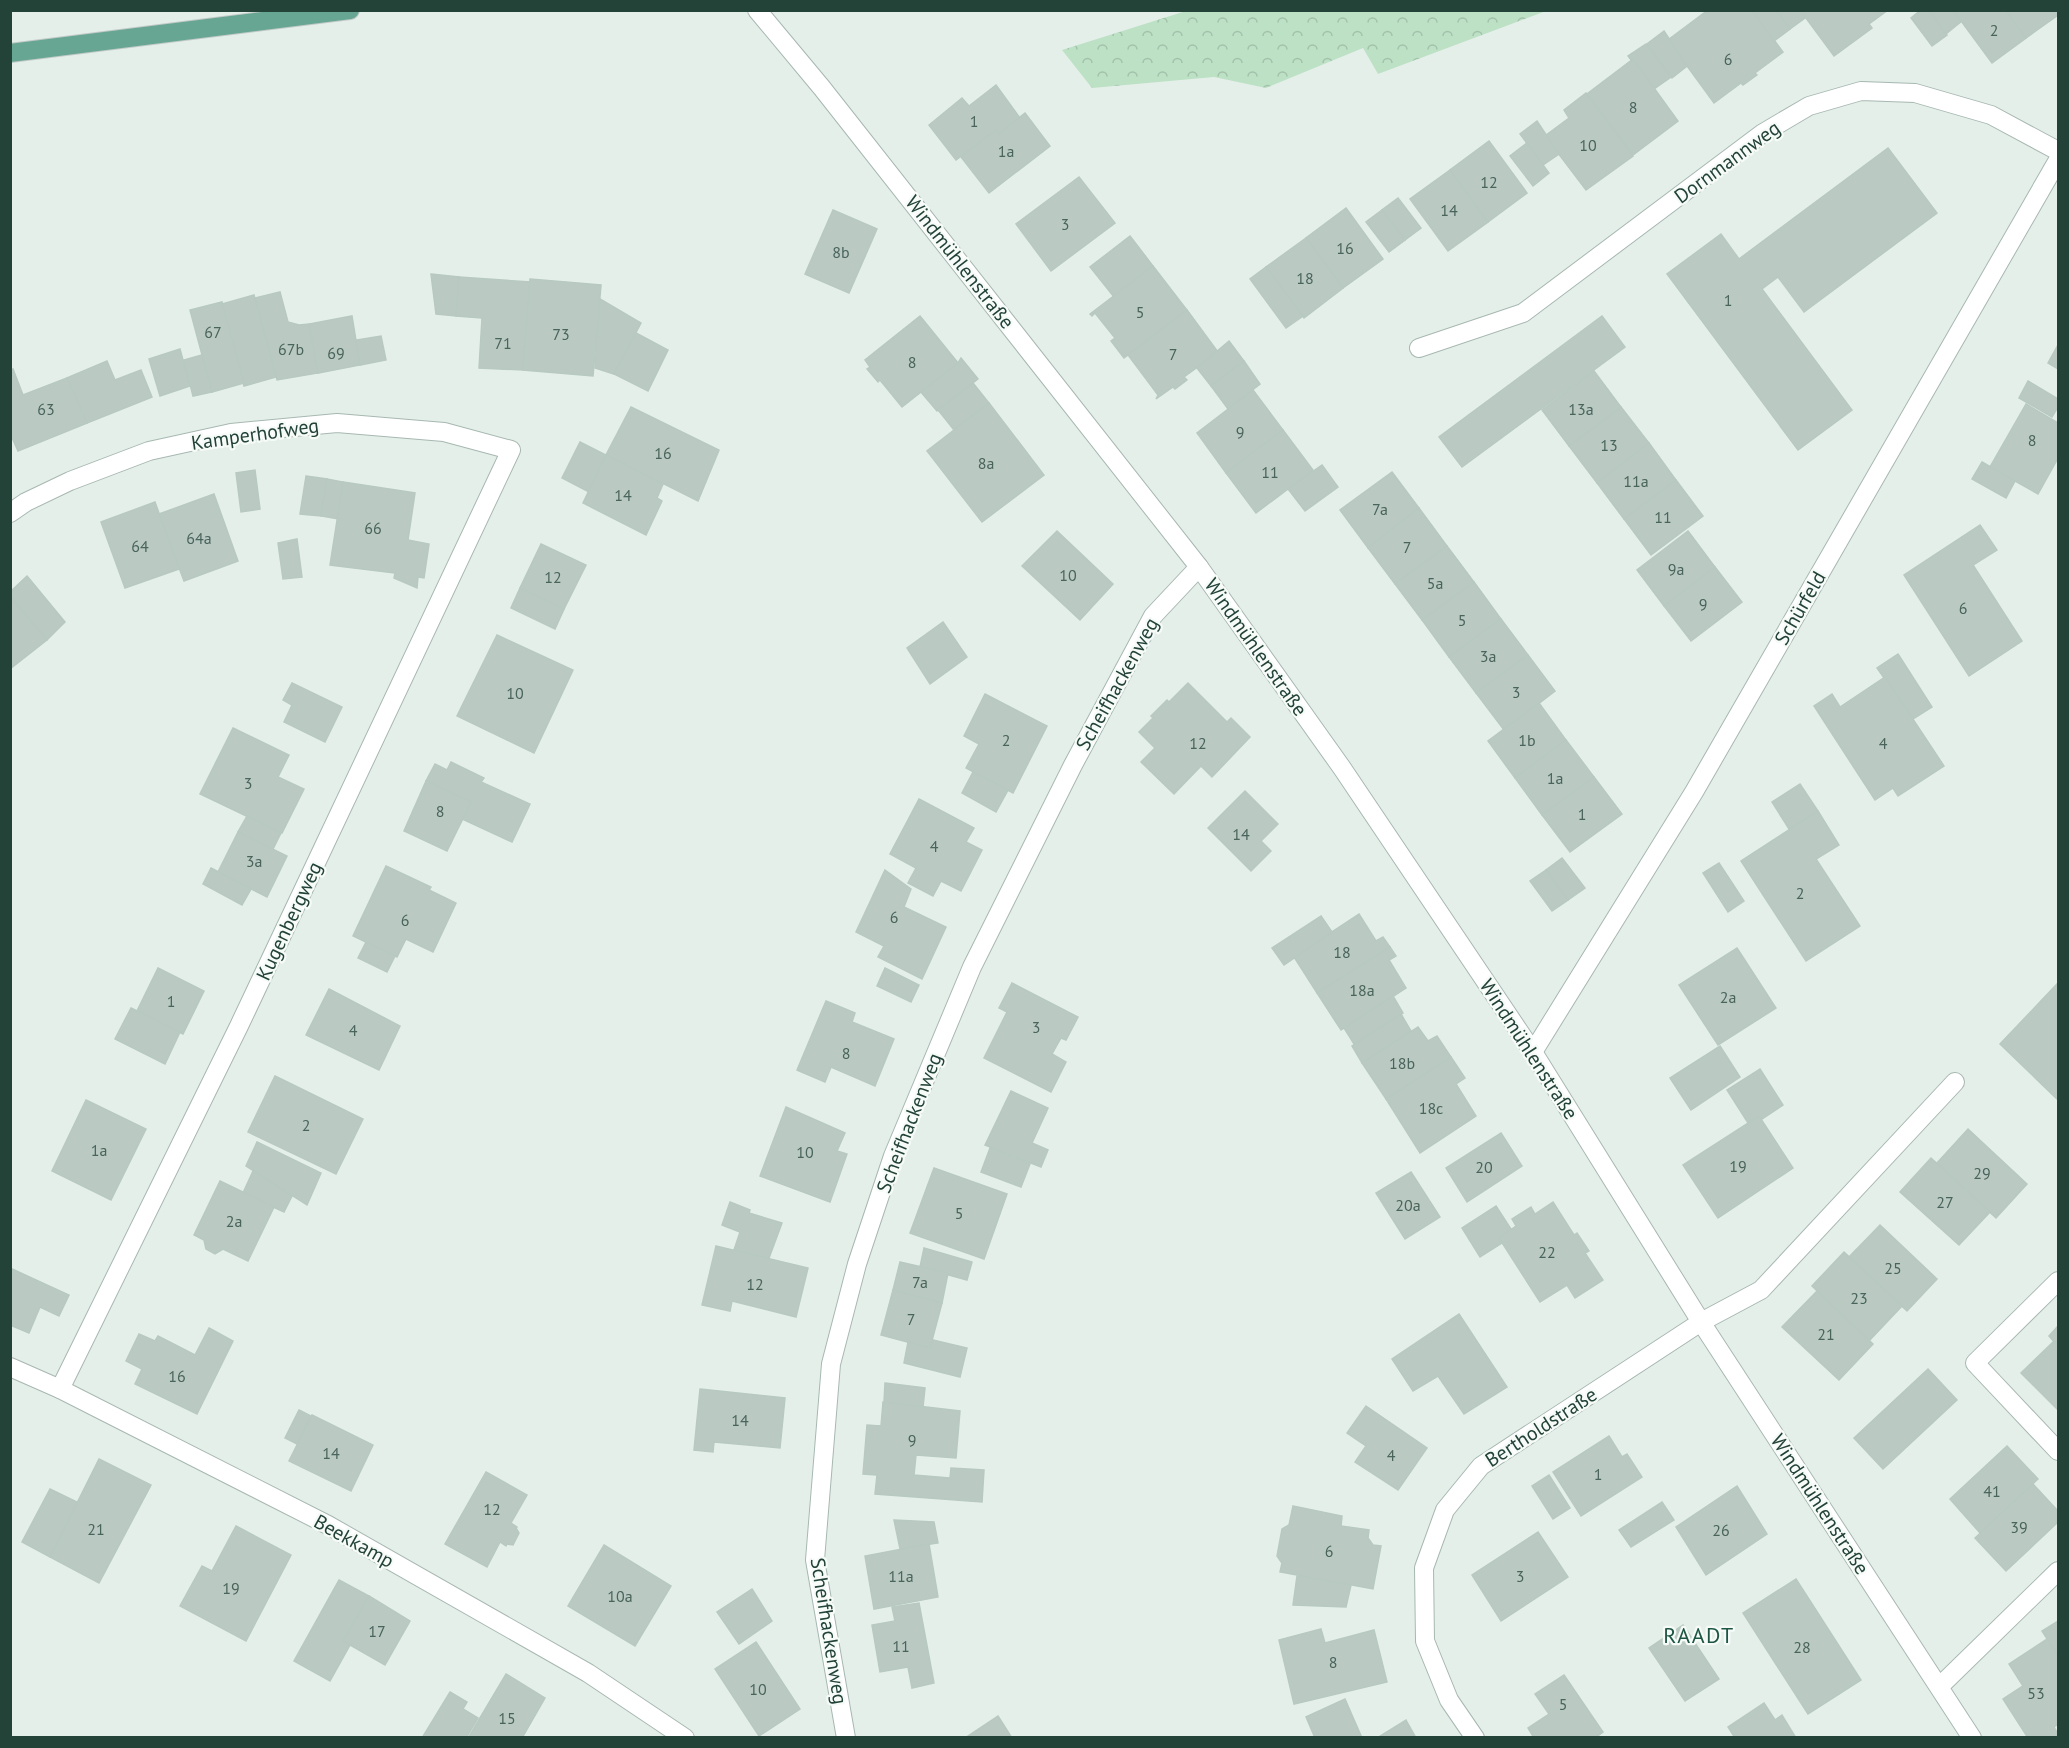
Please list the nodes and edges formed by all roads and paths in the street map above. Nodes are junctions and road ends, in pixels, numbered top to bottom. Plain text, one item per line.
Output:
1 (350, 10) edge
2 (758, 10) edge
3 (10, 54) edge
4 (2058, 151) edge
5 (2058, 160) edge
6 (1419, 348) dead end
7 (511, 450) joint
8 (10, 513) edge
9 (1198, 567) junction
10 (1533, 1052) junction
11 (1955, 1082) dead end
12 (2058, 1281) edge
13 (1701, 1322) junction
14 (10, 1367) edge
15 (60, 1389) junction
16 (2058, 1451) edge
17 (2058, 1571) edge
18 (1940, 1686) junction
19 (686, 1737) edge
20 (846, 1737) edge
21 (1475, 1737) edge
22 (1972, 1737) edge

1 - 3 main road
2 - 9 street, Windmühlenstraße
4 - 6 street, Dornmannweg
5 - 10 street, Schürfeld
7 - 8 street, Kamperhofweg
7 - 15 street, Kugenbergweg
9 - 10 street, Windmühlenstraße
9 - 20 street, Scheifhackenweg
10 - 13 street, Windmühlenstraße
11 - 13 street
12 - 16 street
13 - 18 street, Windmühlenstraße
13 - 21 street, Bertholdstraße
14 - 15 street, Beekkamp
15 - 19 street, Beekkamp
17 - 18 street
18 - 22 street, Windmühlenstraße

